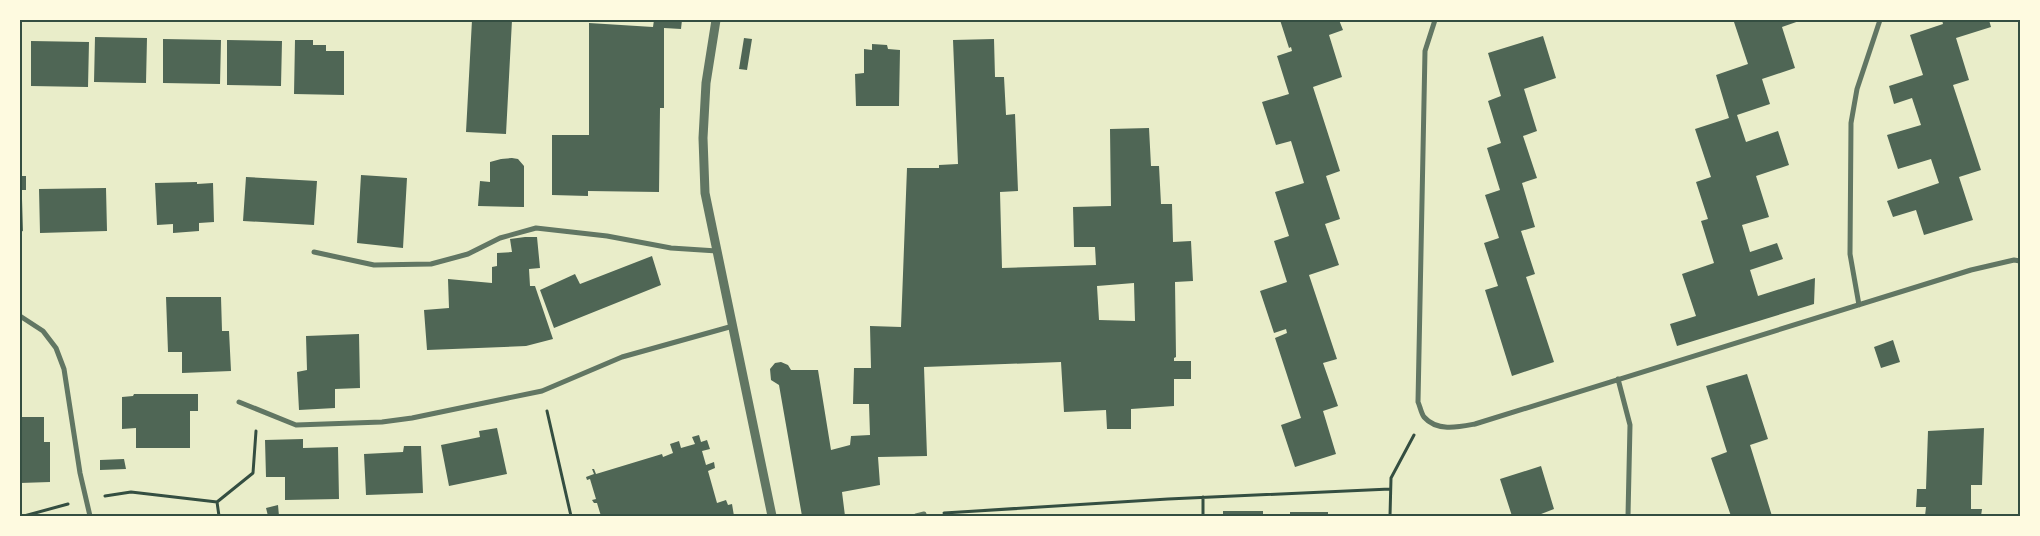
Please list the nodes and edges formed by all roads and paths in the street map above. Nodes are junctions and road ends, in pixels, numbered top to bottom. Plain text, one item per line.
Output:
1 (716, 20) edge
2 (1435, 20) edge
3 (1880, 20) edge
4 (716, 251) junction
5 (314, 252) dead end
6 (2020, 261) edge
7 (1858, 304) junction
8 (20, 316) edge
9 (733, 326) junction
10 (1618, 379) junction
11 (542, 391) junction
12 (239, 402) dead end
13 (258, 410) junction
14 (1424, 417) junction
15 (1390, 489) junction
16 (1203, 497) junction
17 (86, 499) junction
18 (217, 502) junction
19 (924, 514) joint
20 (24, 516) edge
21 (90, 516) edge
22 (219, 516) edge
23 (571, 516) edge
24 (772, 516) edge
25 (916, 516) edge
26 (1202, 516) edge
27 (1390, 516) edge
28 (1628, 516) edge

1 - 4 street
2 - 14 street
3 - 7 street
4 - 5 street
4 - 9 street
6 - 7 street
7 - 10 street
8 - 17 street
9 - 11 street
9 - 24 street
10 - 14 street
10 - 28 street
11 - 13 street
11 - 23 path
12 - 13 street
13 - 18 path
14 - 15 path
15 - 16 path
15 - 27 path
16 - 19 path
16 - 26 path
17 - 18 path
17 - 20 path
17 - 21 street
18 - 22 path
19 - 25 street

